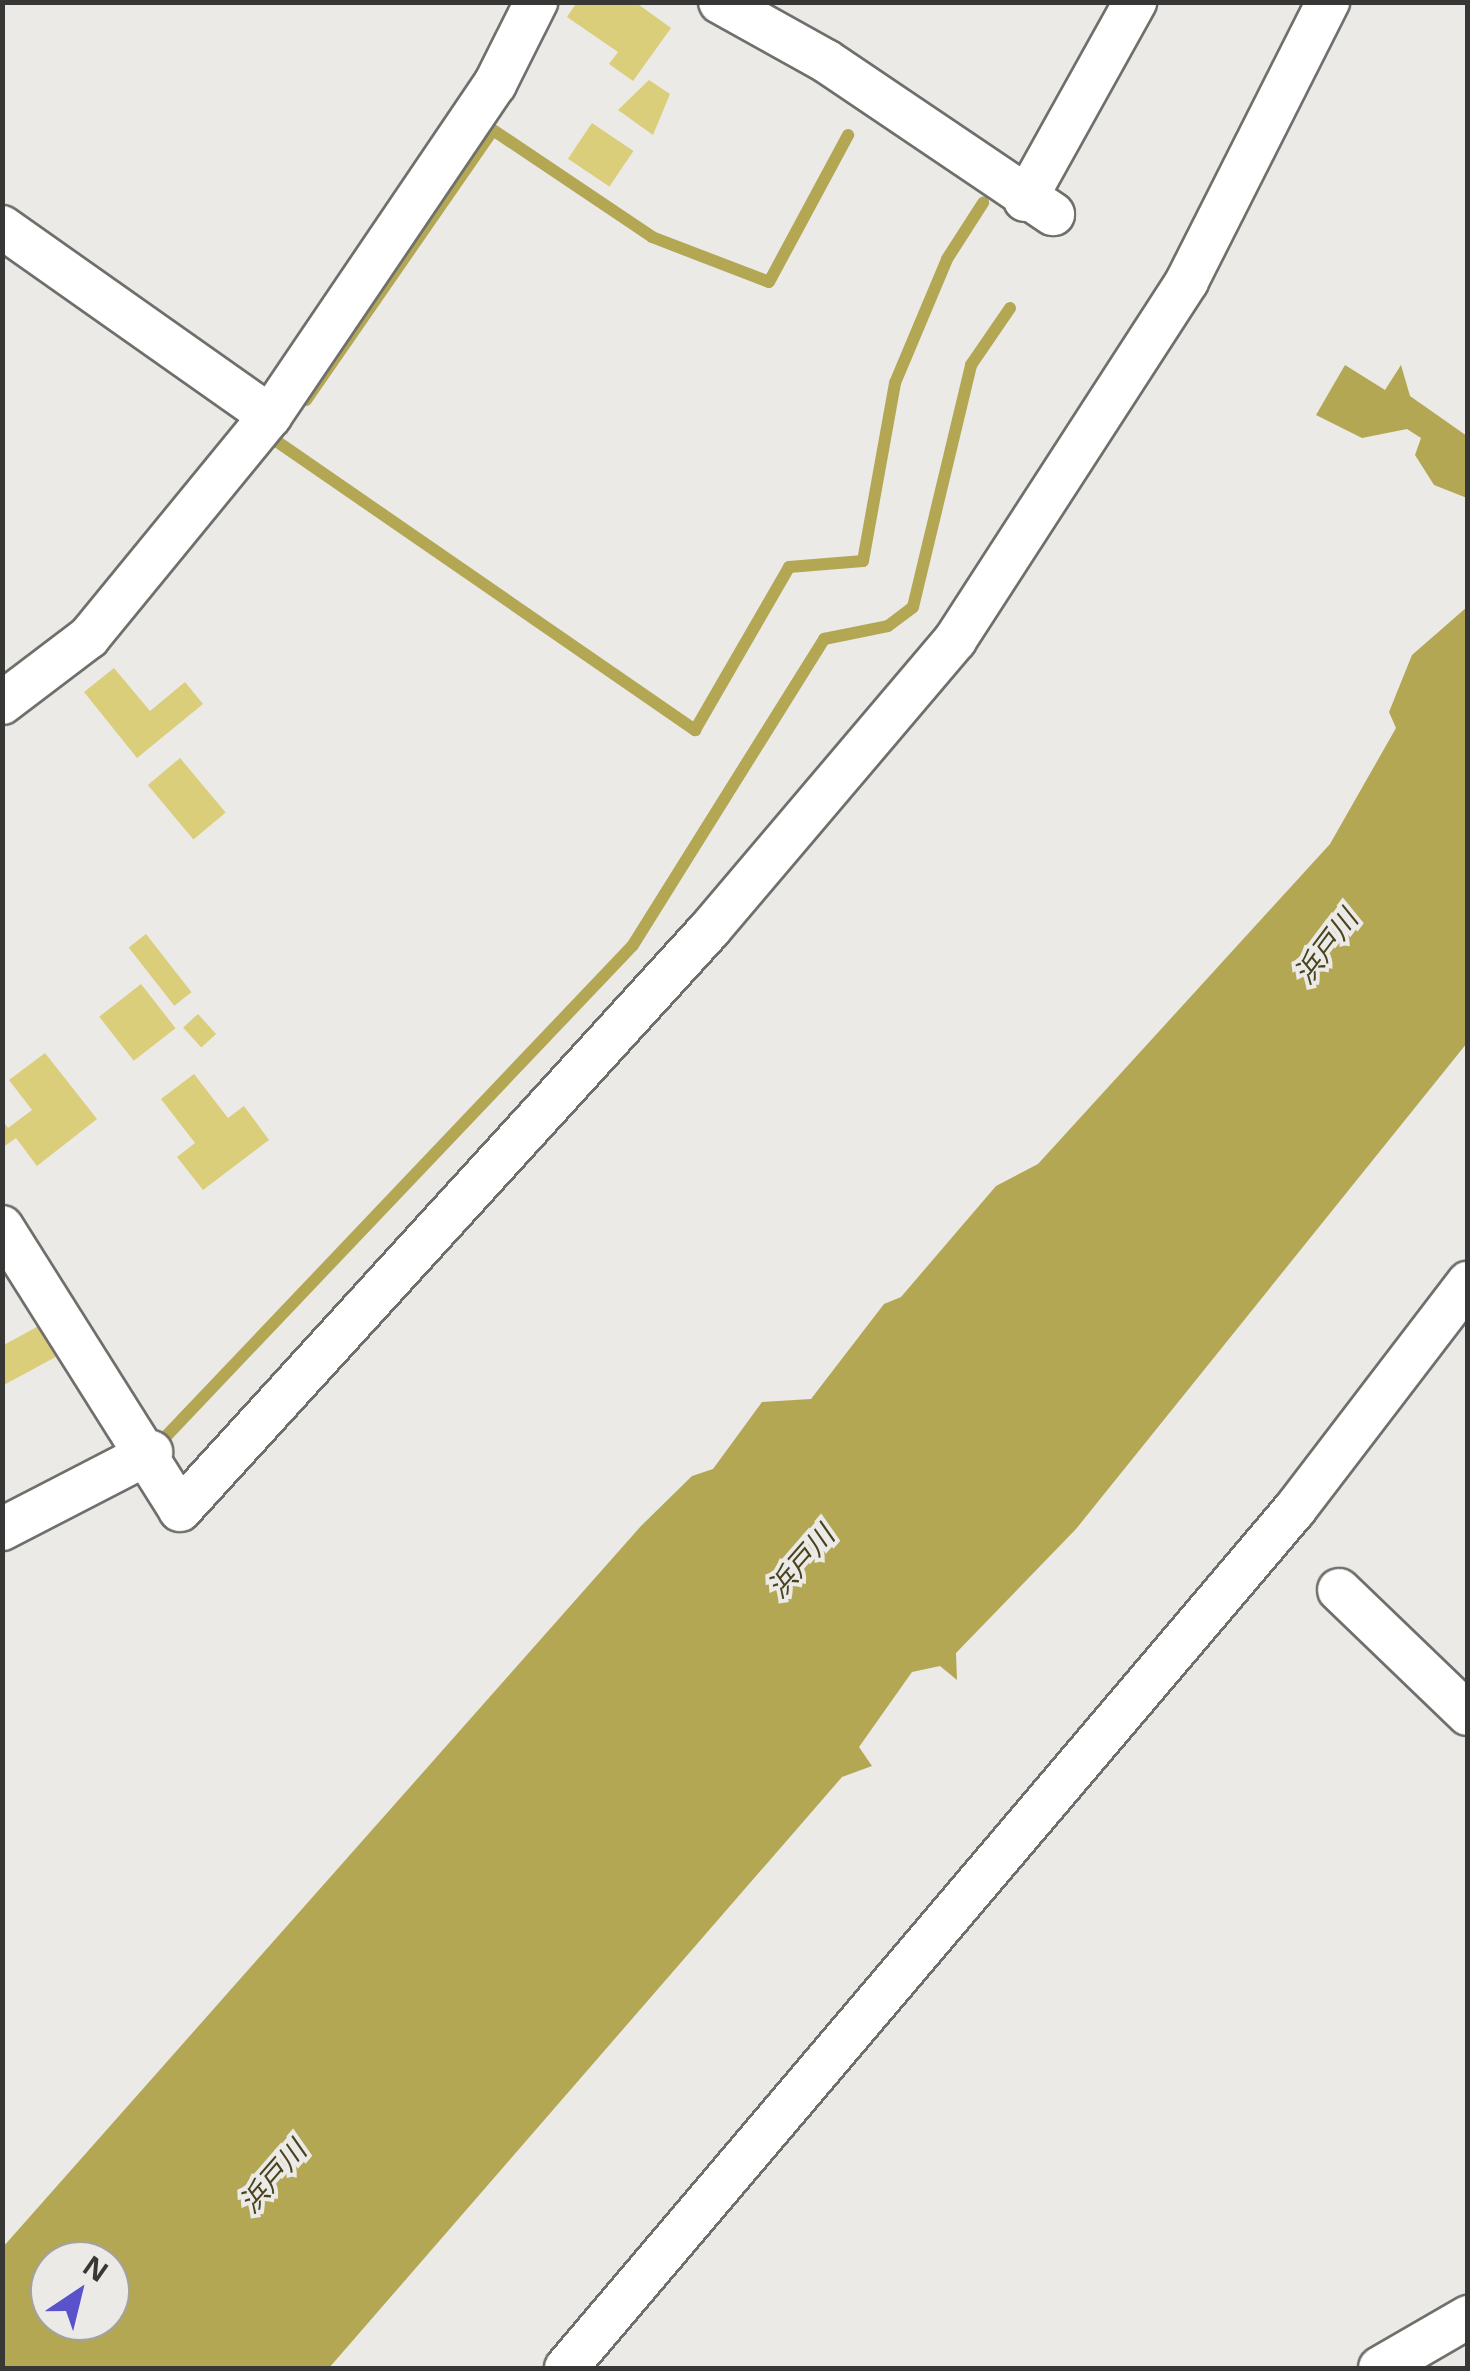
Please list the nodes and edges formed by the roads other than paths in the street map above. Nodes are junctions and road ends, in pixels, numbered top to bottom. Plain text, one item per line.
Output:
1 (536, 2) edge
2 (720, 2) edge
3 (1136, 2) edge
4 (1328, 2) edge
5 (2, 228) edge
6 (270, 416) junction
7 (2, 702) edge
8 (2, 1228) edge
9 (1468, 1283) edge
10 (157, 1463) junction
11 (2, 1529) edge
12 (1339, 1590) dead end
13 (1468, 1714) edge
14 (1468, 2316) edge
15 (566, 2368) edge
16 (1380, 2368) edge

1 - 6 street
2 - 3 street
4 - 10 street
5 - 6 street
6 - 7 street
8 - 10 street
9 - 15 street
10 - 11 street
12 - 13 street
14 - 16 street

